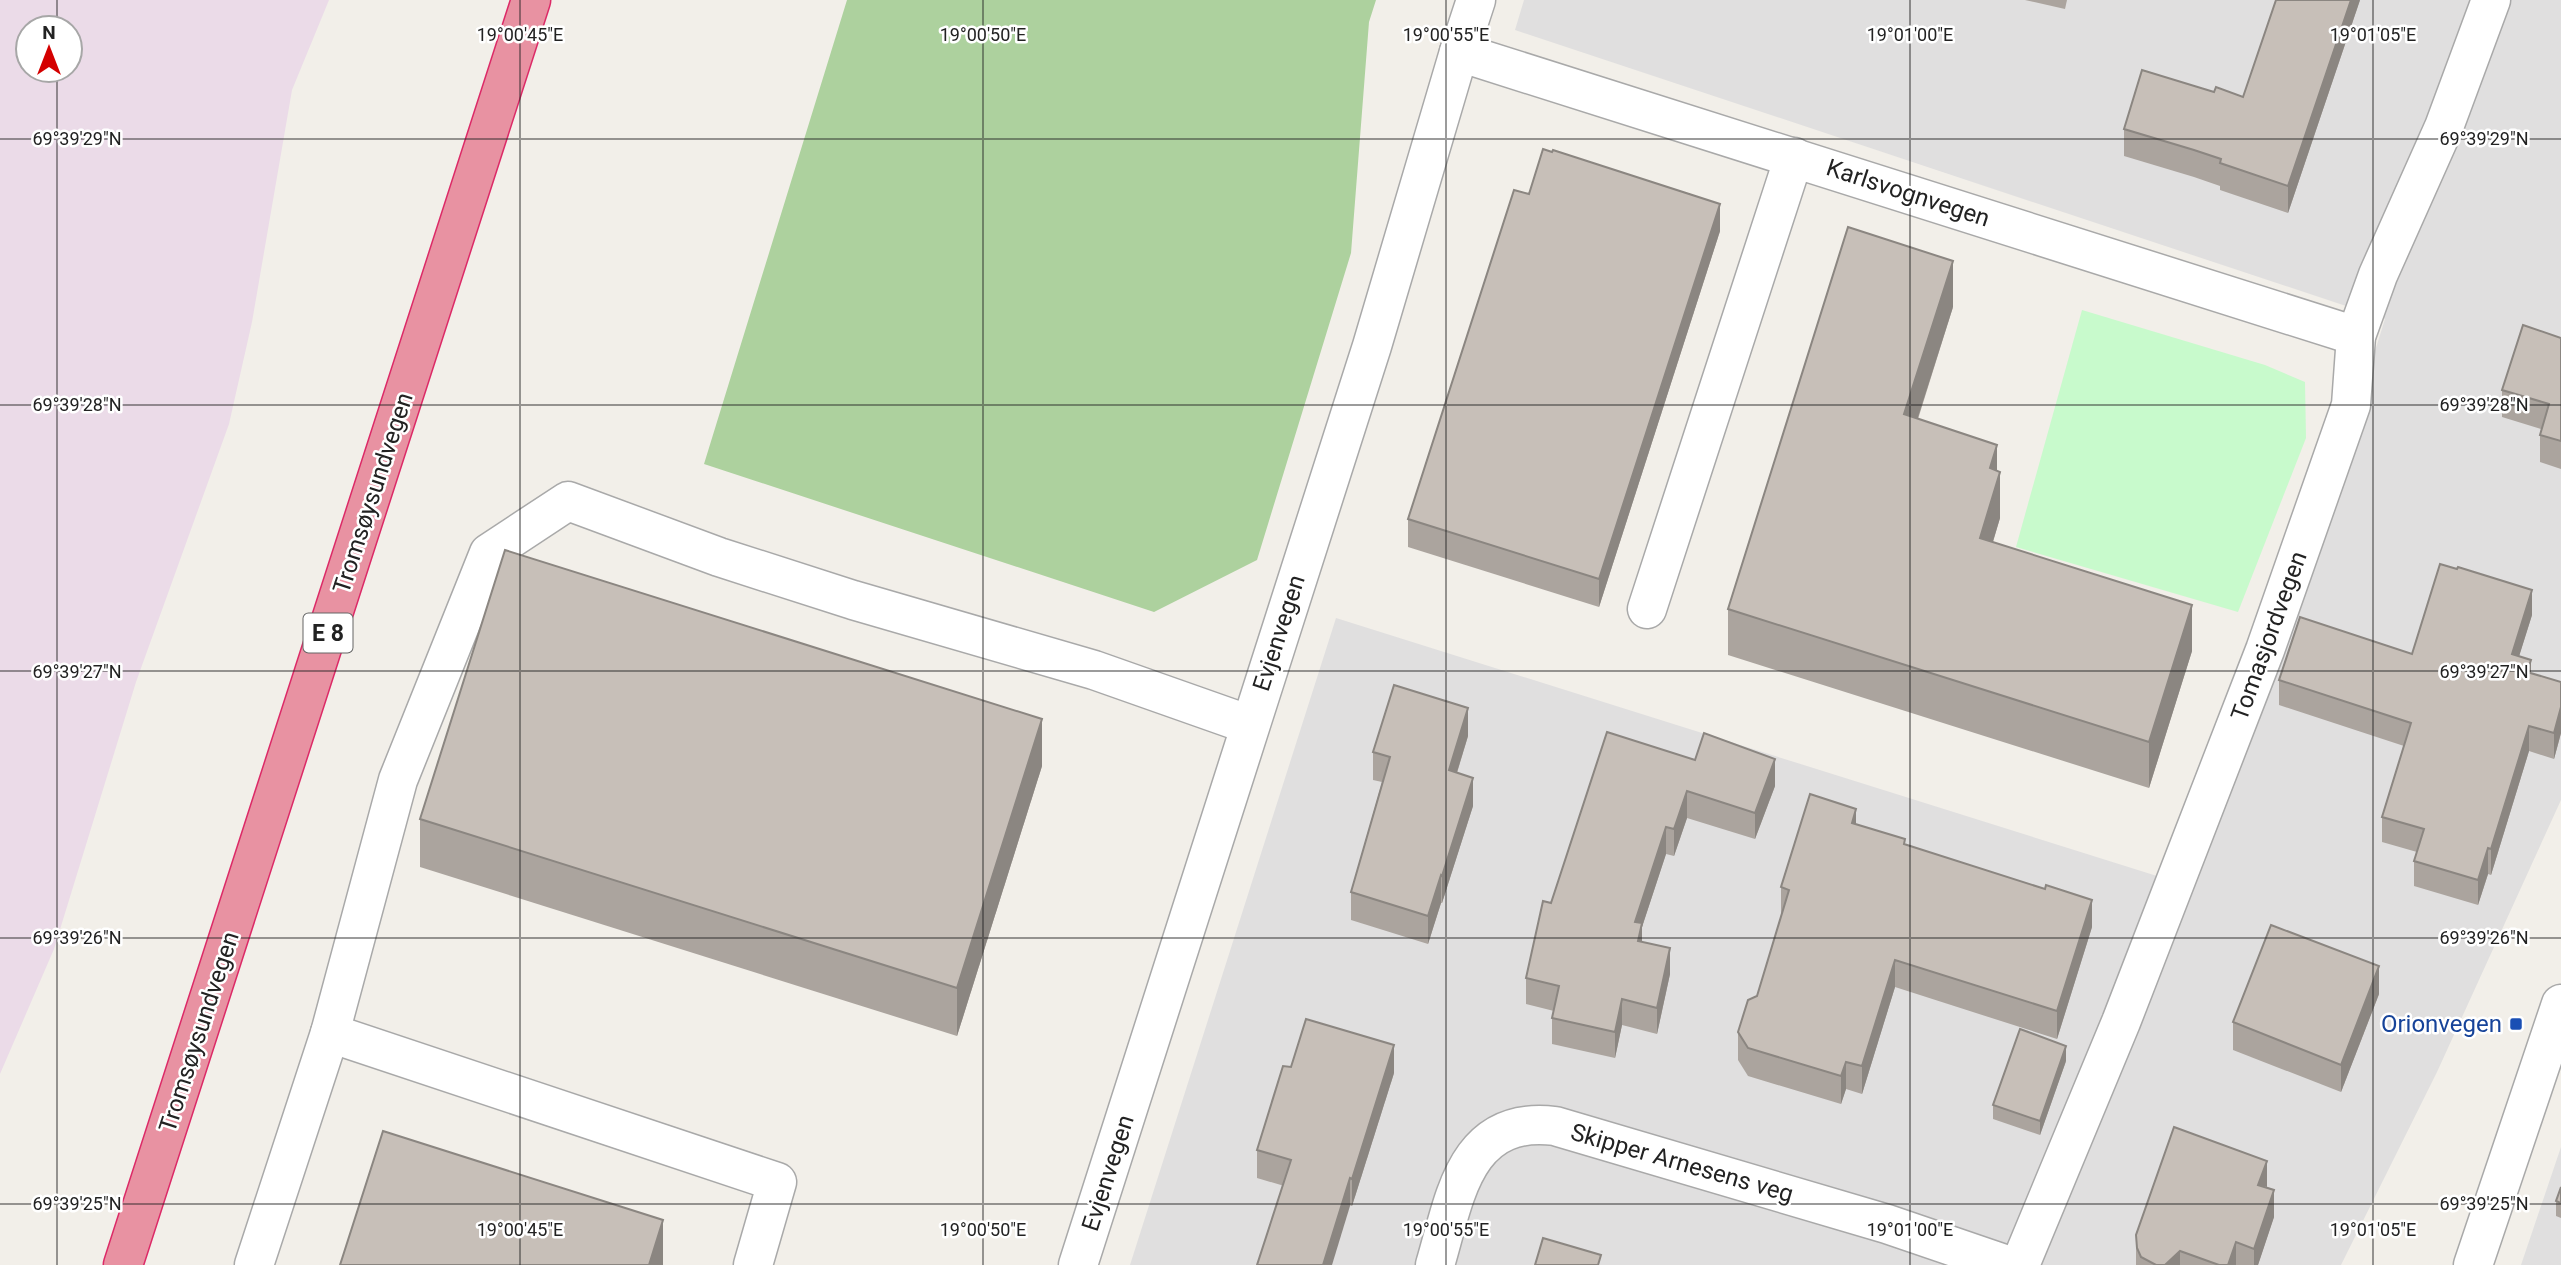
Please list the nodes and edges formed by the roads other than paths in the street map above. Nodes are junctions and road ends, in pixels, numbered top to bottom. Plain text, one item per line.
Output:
1 (531, 0) edge
2 (1476, 0) edge
3 (2491, 0) edge
4 (1459, 52) junction
5 (1794, 157) junction
6 (2356, 336) junction
7 (1647, 609) dead end
8 (1250, 725) junction
9 (2561, 1004) edge
10 (330, 1033) junction
11 (123, 1265) edge
12 (254, 1265) edge
13 (753, 1265) edge
14 (1078, 1265) edge
15 (1435, 1265) edge
16 (2007, 1265) edge
17 (2020, 1265) edge
18 (2473, 1265) edge

1 - 11 highway, Tromsøysundvegen / E 8
2 - 4 street, Evjenvegen
3 - 6 street, Tomasjordvegen
4 - 5 street, Karlsvognvegen
4 - 8 street, Evjenvegen
5 - 6 street, Karlsvognvegen
5 - 7 street
6 - 17 street, Tomasjordvegen
8 - 10 street
8 - 14 street, Evjenvegen
9 - 18 street
10 - 12 street
10 - 13 street
15 - 16 street, Skipper Arnesens veg

